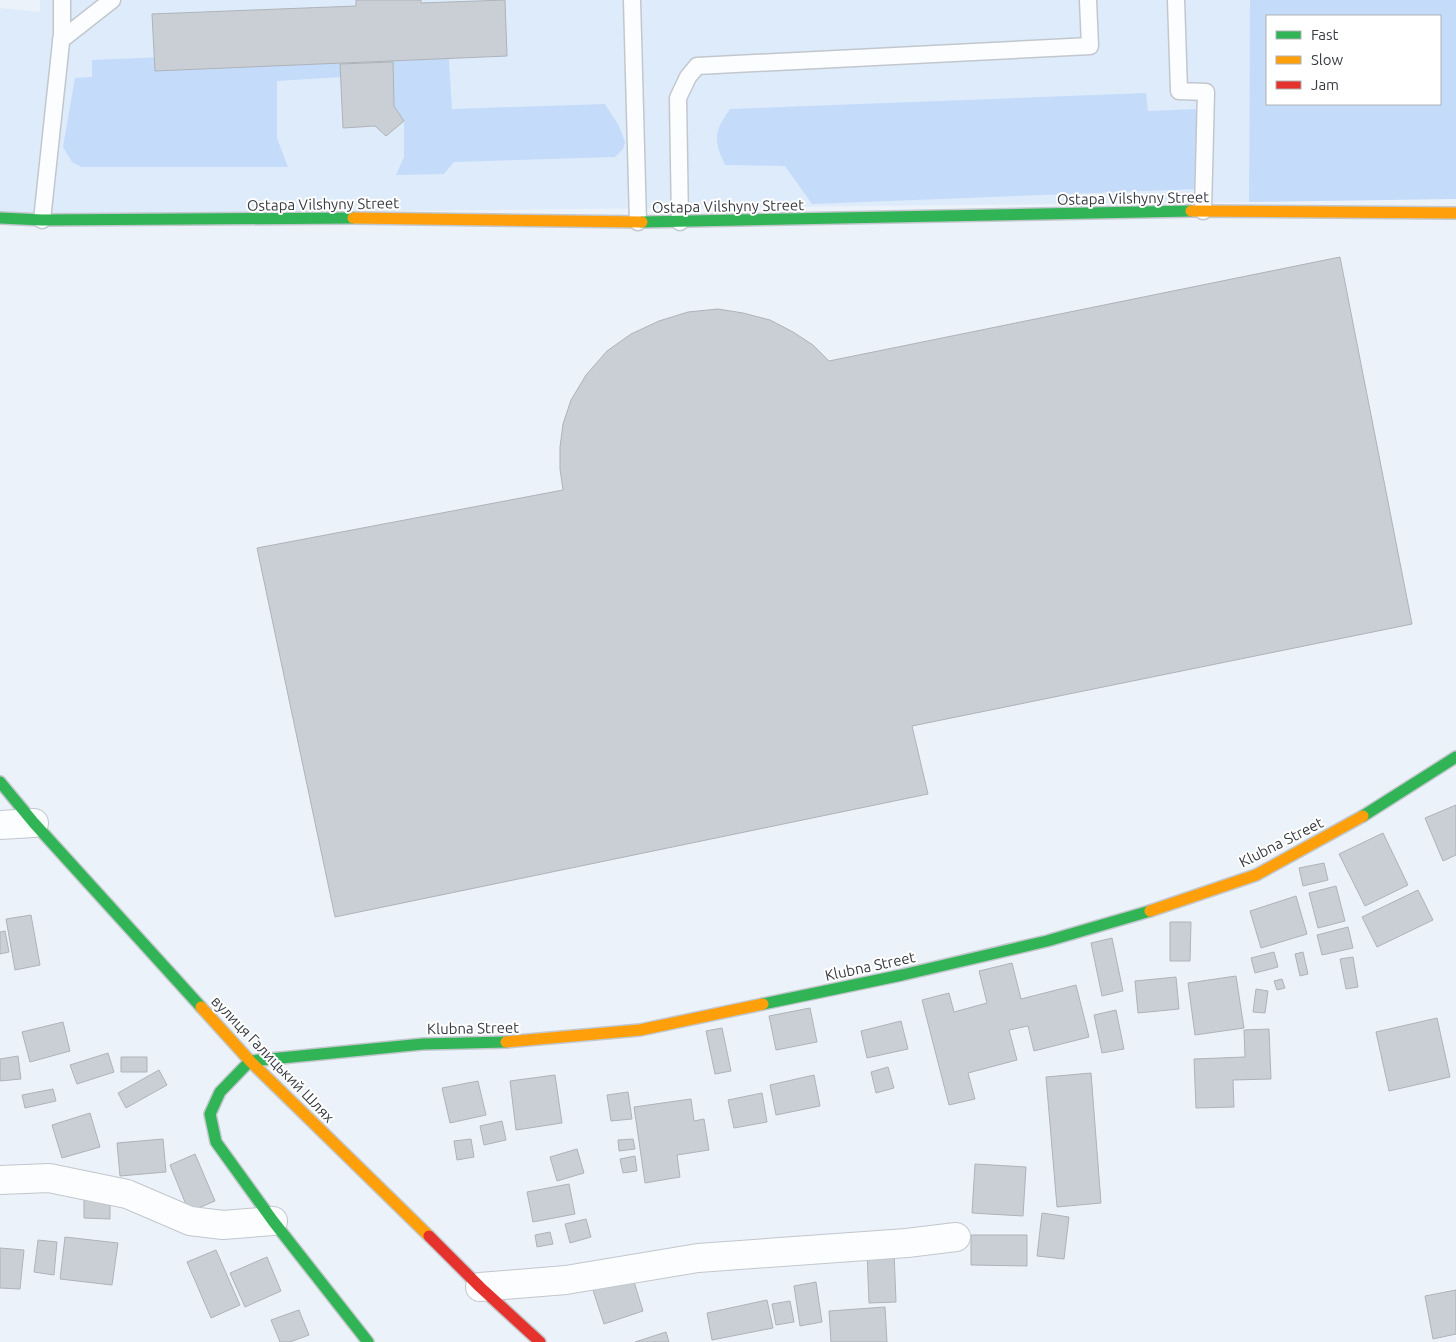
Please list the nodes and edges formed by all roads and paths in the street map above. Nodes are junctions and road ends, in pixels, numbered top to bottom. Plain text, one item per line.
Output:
1 (62, 0) edge
2 (112, 0) edge
3 (632, 0) edge
4 (1088, 0) edge
5 (1176, 0) edge
6 (61, 40) junction
7 (1203, 211) junction
8 (1456, 213) edge
9 (0, 218) edge
10 (42, 220) junction
11 (638, 222) junction
12 (680, 222) junction
13 (1456, 757) edge
14 (0, 782) edge
15 (34, 823) junction
16 (0, 825) edge
17 (250, 1061) junction
18 (0, 1180) edge
19 (274, 1221) junction
20 (956, 1237) dead end
21 (480, 1287) junction
22 (368, 1342) edge
23 (540, 1342) edge

1 - 6 lane
2 - 6 lane
3 - 11 lane
4 - 12 lane
5 - 7 lane
6 - 10 lane
7 - 8 main road, Ostapa Vilshyny Street
7 - 12 main road, Ostapa Vilshyny Street
9 - 10 main road, Ostapa Vilshyny Street
10 - 11 main road, Ostapa Vilshyny Street
11 - 12 main road, Ostapa Vilshyny Street
13 - 17 main road, Klubna Street
14 - 15 main road, вулиця Галицький Шлях
15 - 16 street
15 - 17 main road, вулиця Галицький Шлях
17 - 19 main road
17 - 21 main road, вулиця Галицький Шлях
18 - 19 street
19 - 22 main road
20 - 21 street
21 - 23 main road, вулиця Галицький Шлях

